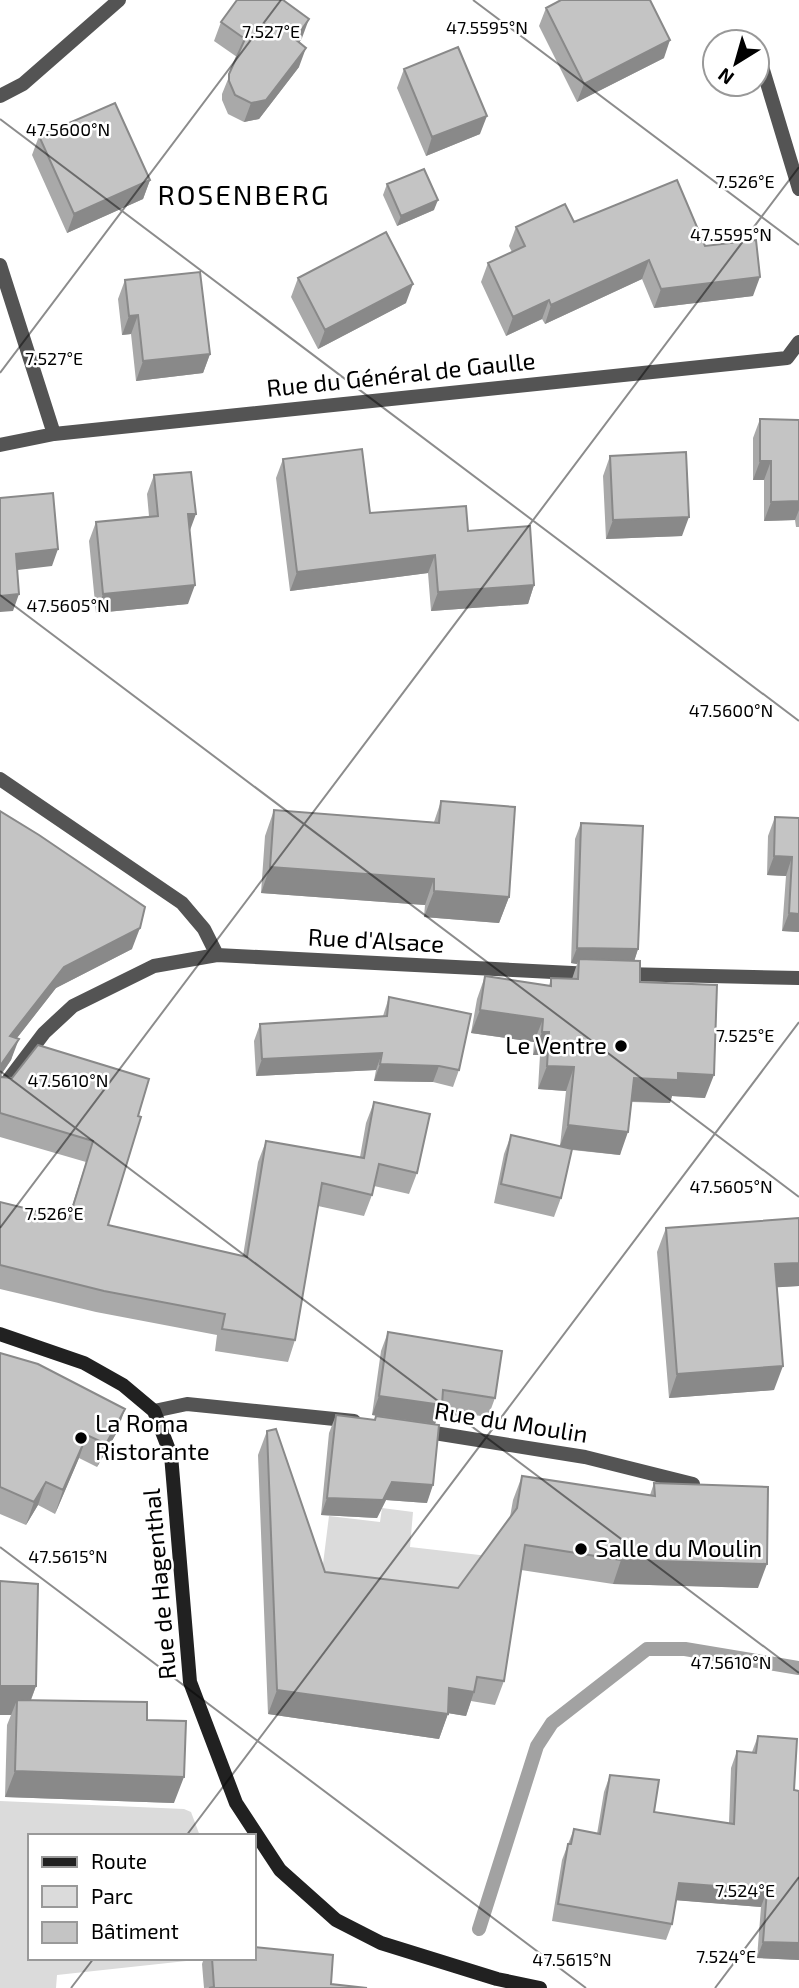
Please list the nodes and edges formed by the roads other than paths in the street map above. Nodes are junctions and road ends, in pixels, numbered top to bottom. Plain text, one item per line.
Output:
1 (119, 0) edge
2 (0, 96) edge
3 (771, 96) edge
4 (799, 189) edge
5 (0, 265) edge
6 (799, 342) edge
7 (54, 434) junction
8 (0, 445) edge
9 (0, 779) edge
10 (217, 956) junction
11 (799, 978) edge
12 (0, 1091) edge
13 (0, 1335) edge
14 (154, 1411) junction
15 (374, 1424) edge
16 (400, 1428) edge
17 (693, 1485) edge
18 (496, 1984) edge
19 (540, 1988) edge

1 - 2 street
3 - 4 street
5 - 7 street
6 - 7 street, Rue du Général de Gaulle
7 - 8 street, Rue du Général de Gaulle
9 - 10 street
10 - 11 street, Rue d'Alsace
10 - 12 street, Rue d'Alsace
13 - 14 main road, Rue de Hagenthal
14 - 15 street
14 - 18 main road, Rue de Hagenthal
16 - 17 street, Rue du Moulin
18 - 19 main road, Rue de Hagenthal

